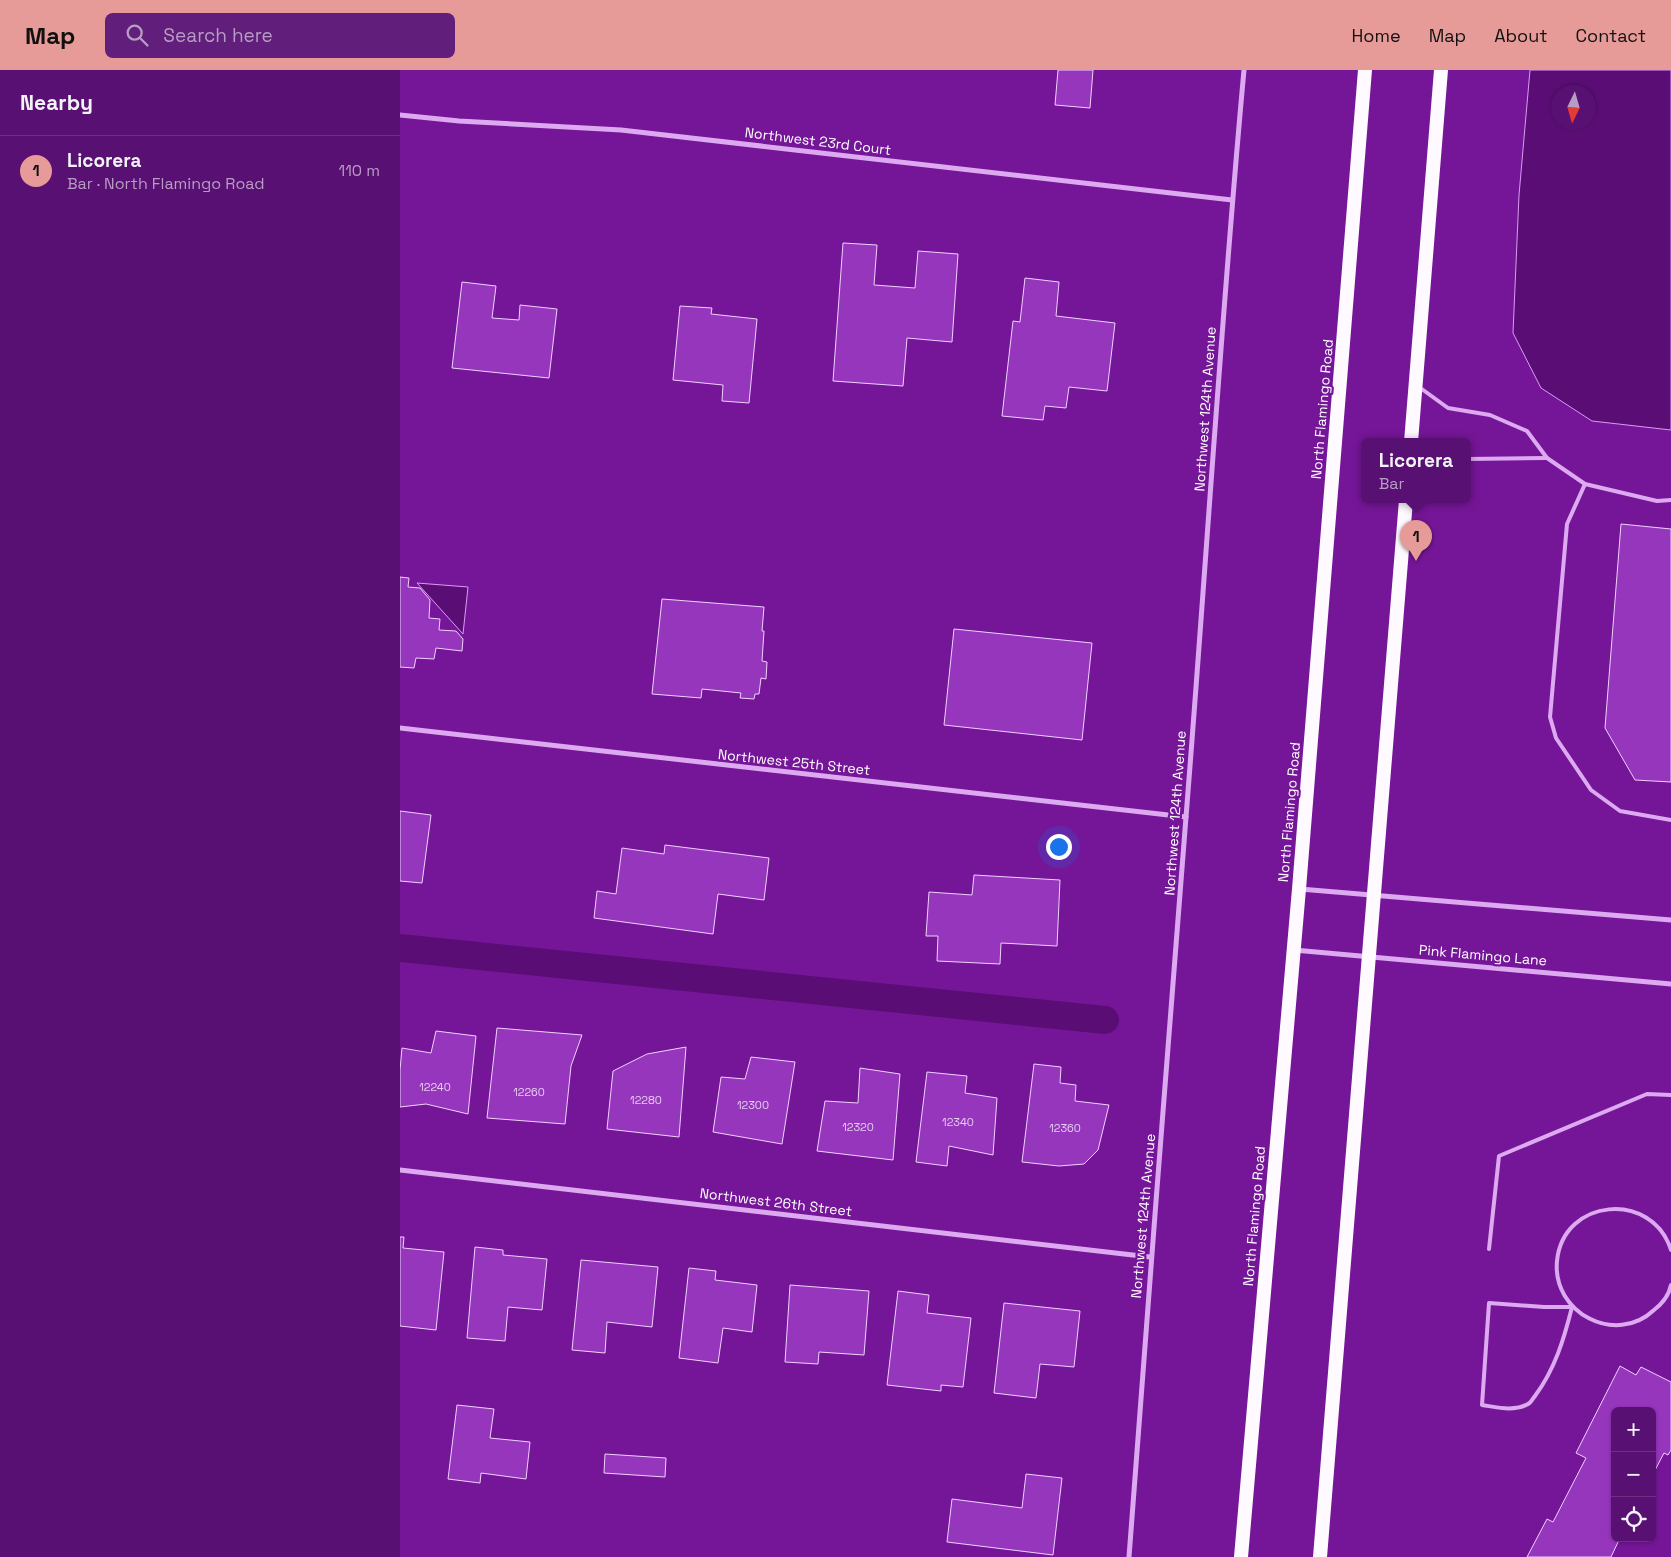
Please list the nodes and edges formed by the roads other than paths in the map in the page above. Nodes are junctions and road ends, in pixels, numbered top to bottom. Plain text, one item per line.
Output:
1 (1244, 70) edge
2 (1365, 70) edge
3 (1441, 70) edge
4 (400, 115) edge
5 (1232, 200) junction
6 (1415, 384) junction
7 (1411, 438) edge
8 (1547, 458) junction
9 (1471, 459) edge
10 (1585, 484) junction
11 (1671, 500) edge
12 (1407, 507) edge
13 (400, 728) edge
14 (1186, 817) junction
15 (1671, 820) edge
16 (1299, 889) junction
17 (1374, 896) junction
18 (1671, 920) edge
19 (1294, 950) junction
20 (1369, 956) junction
21 (1671, 984) edge
22 (1671, 1095) edge
23 (400, 1170) edge
24 (1670, 1241) edge
25 (1489, 1249) dead end
26 (1671, 1250) edge
27 (1150, 1257) junction
28 (1671, 1285) edge
29 (1572, 1307) junction
30 (1129, 1557) edge
31 (1241, 1557) edge
32 (1320, 1557) edge

1 - 5 street, Northwest 124th Avenue
2 - 16 highway, North Flamingo Road
3 - 6 highway
4 - 5 street, Northwest 23rd Court
5 - 14 street, Northwest 124th Avenue
6 - 7 highway
6 - 8 lane
8 - 9 lane
8 - 10 lane
10 - 11 lane
10 - 15 lane
12 - 17 highway
13 - 14 street, Northwest 25th Street
14 - 27 street, Northwest 124th Avenue
16 - 17 street
16 - 19 highway, North Flamingo Road
17 - 18 street
17 - 20 highway
19 - 20 street, Pink Flamingo Lane
19 - 31 highway, North Flamingo Road
20 - 21 street, Pink Flamingo Lane
20 - 32 highway
22 - 25 lane
23 - 27 street, Northwest 26th Street
24 - 26 lane
24 - 29 lane
27 - 30 street, Northwest 124th Avenue
28 - 29 lane
29 - 29 lane

